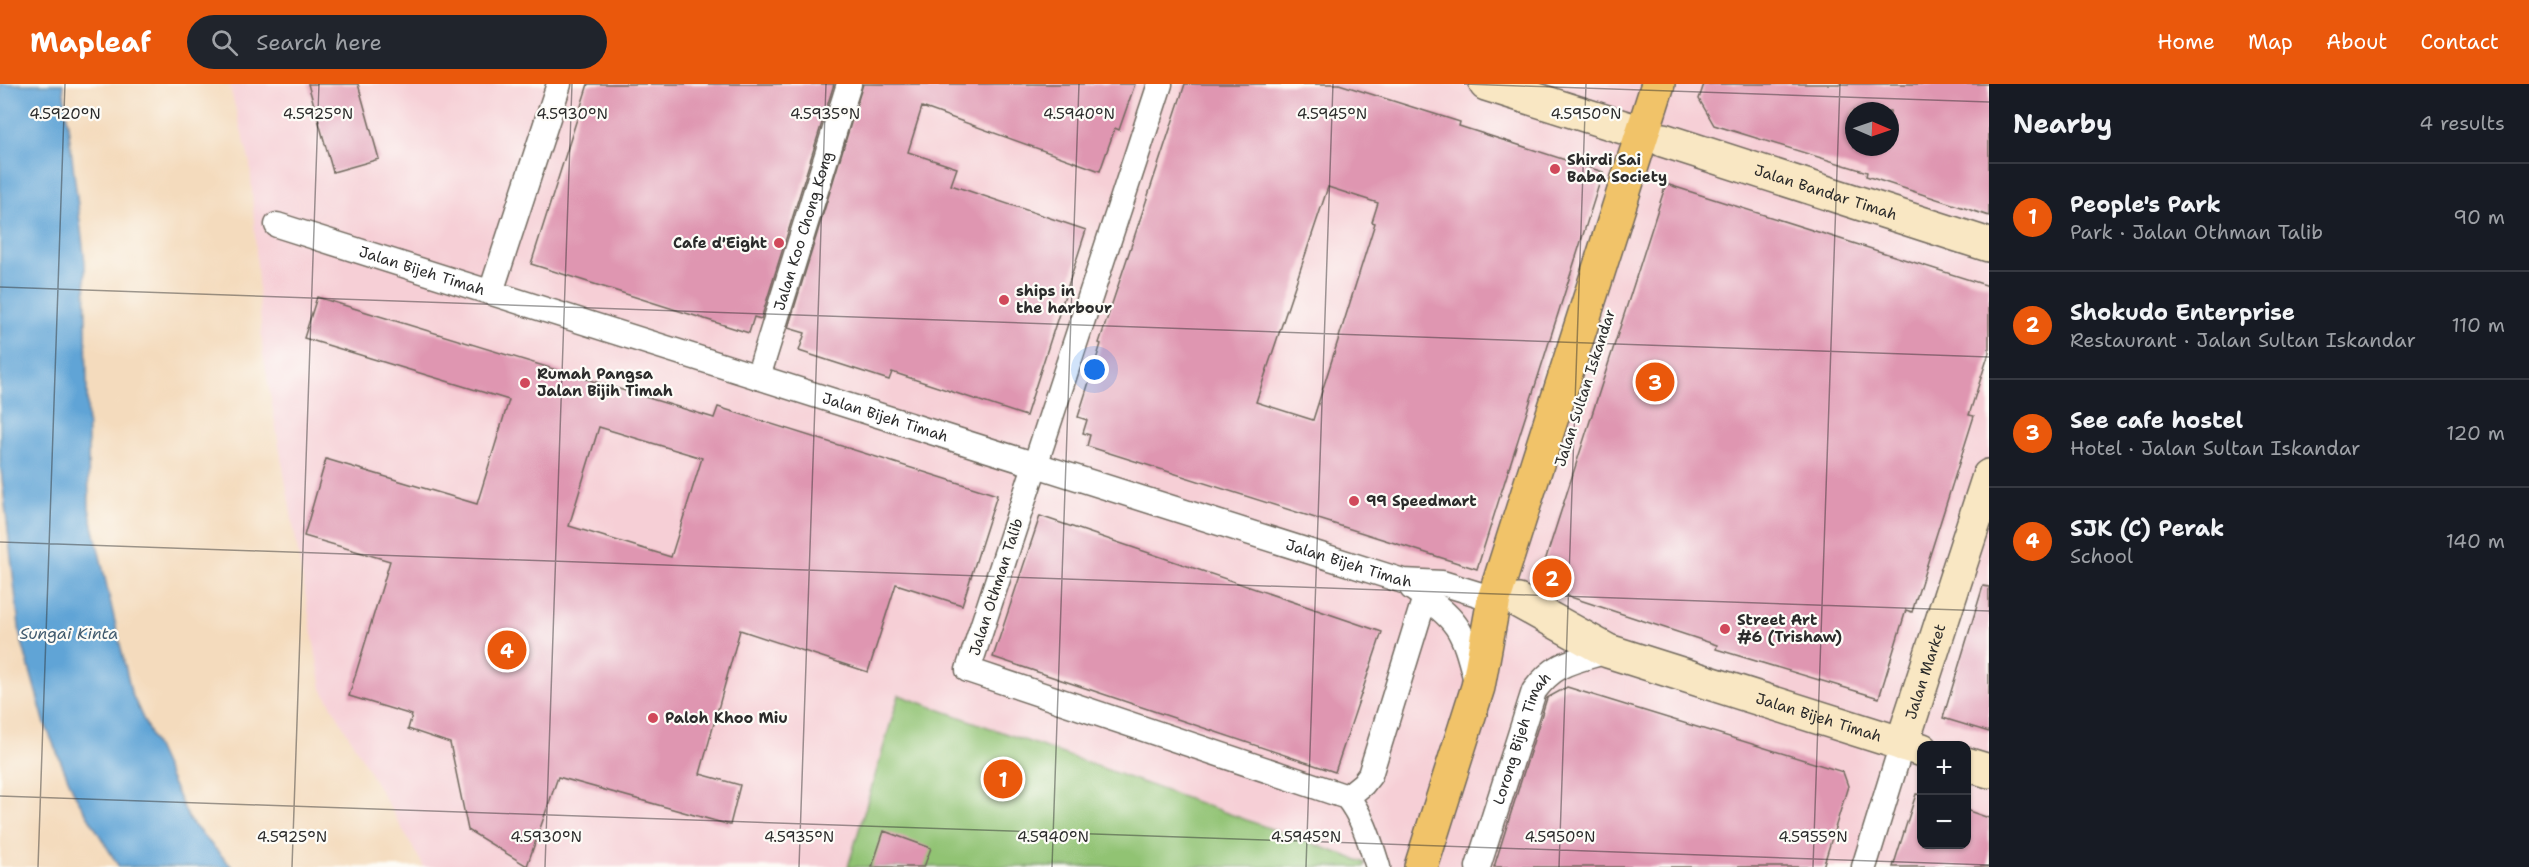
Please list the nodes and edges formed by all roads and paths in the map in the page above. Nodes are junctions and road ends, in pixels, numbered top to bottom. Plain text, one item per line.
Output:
1 (559, 84) edge
2 (849, 84) edge
3 (1160, 84) edge
4 (1486, 84) edge
5 (1658, 84) edge
6 (1681, 84) edge
7 (1653, 136) junction
8 (278, 225) dead end
9 (1989, 245) edge
10 (491, 292) junction
11 (758, 377) junction
12 (1037, 465) junction
13 (1989, 476) edge
14 (1403, 581) junction
15 (1425, 597) junction
16 (1506, 600) junction
17 (1608, 651) junction
18 (1478, 687) junction
19 (1912, 747) edge
20 (1971, 766) edge
21 (1989, 771) edge
22 (1347, 797) junction
23 (1378, 867) edge
24 (1421, 867) edge
25 (1478, 867) edge
26 (1864, 867) edge

1 - 10 street
2 - 11 street, Jalan Koo Chong Kong
3 - 12 street, Jalan Othman Talib
4 - 7 street, Jalan Bandar Timah
5 - 7 highway, Jalan Sultan Iskandar
6 - 7 highway, Jalan Sultan Iskandar
7 - 9 street, Jalan Bandar Timah
7 - 16 highway, Jalan Sultan Iskandar
8 - 10 street, Jalan Bijeh Timah
10 - 11 street, Jalan Bijeh Timah
11 - 12 street, Jalan Bijeh Timah
12 - 14 street, Jalan Bijeh Timah
12 - 22 street, Jalan Othman Talib
13 - 19 street, Jalan Market
14 - 15 street
14 - 16 street, Jalan Bijeh Timah
15 - 18 street
15 - 22 street
16 - 17 street, Jalan Bijeh Timah
16 - 18 highway, Jalan Sultan Iskandar
17 - 19 street, Jalan Bijeh Timah
17 - 25 street, Lorong Bijeh Timah
18 - 24 highway, Jalan Sultan Iskandar
19 - 26 street, Jalan Market
20 - 21 street
22 - 23 street

